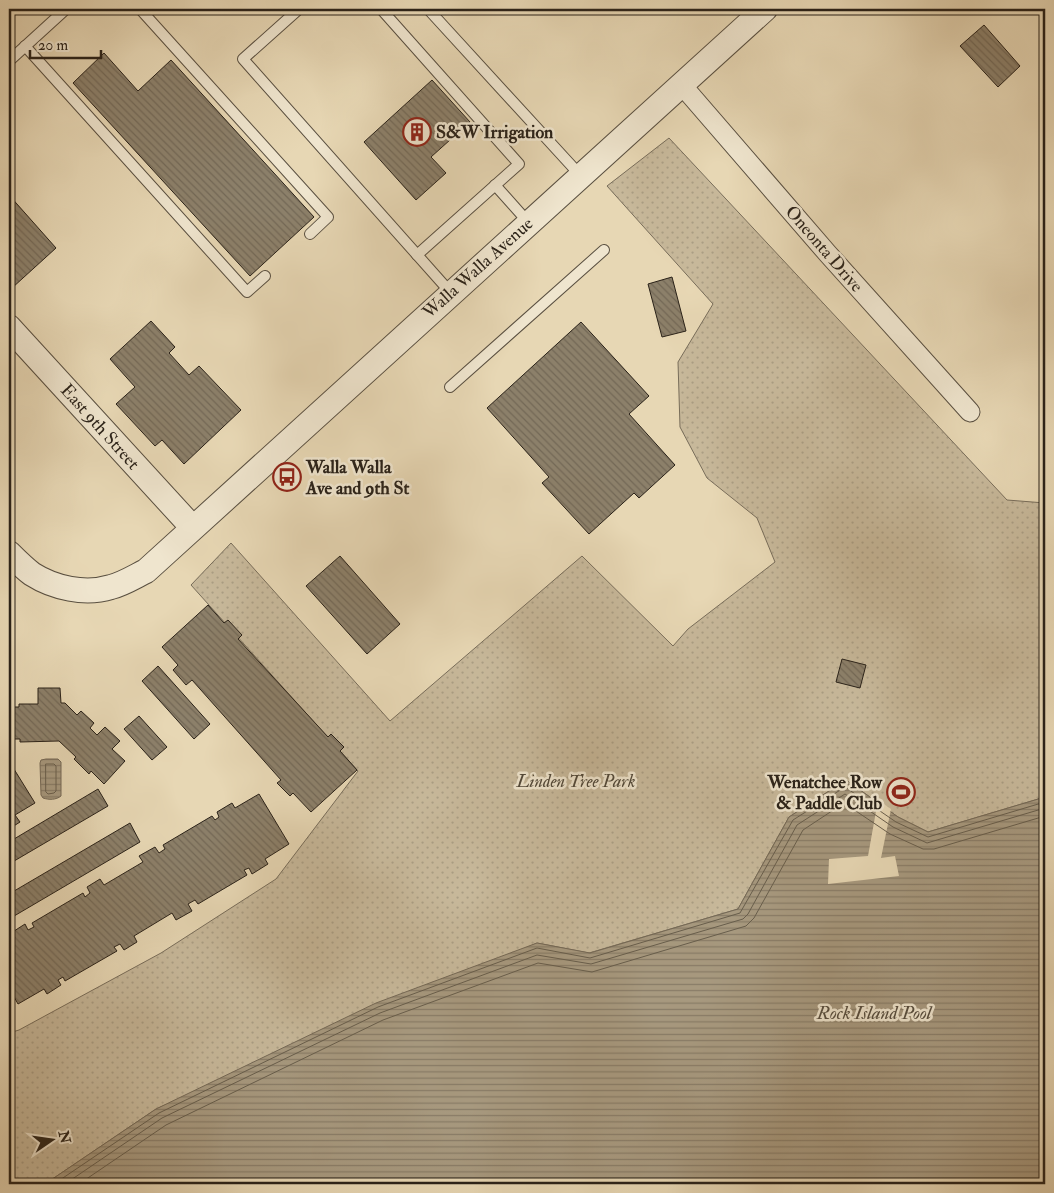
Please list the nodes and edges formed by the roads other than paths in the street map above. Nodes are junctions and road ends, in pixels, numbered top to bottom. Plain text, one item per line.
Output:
1 (66, 9) edge
2 (140, 9) edge
3 (299, 9) edge
4 (381, 9) edge
5 (428, 9) edge
6 (765, 9) edge
7 (25, 46) junction
8 (9, 61) edge
9 (681, 84) junction
10 (580, 175) junction
11 (495, 185) junction
12 (528, 222) junction
13 (310, 234) dead end
14 (604, 250) dead end
15 (417, 255) junction
16 (265, 276) dead end
17 (451, 292) junction
18 (9, 327) edge
19 (450, 386) dead end
20 (970, 412) dead end
21 (192, 528) junction
22 (9, 553) edge

1 - 7 lane
2 - 13 lane
3 - 15 lane
4 - 11 lane
5 - 10 lane
6 - 9 street, Walla Walla Avenue
7 - 8 lane
7 - 16 lane
9 - 10 street, Walla Walla Avenue
9 - 20 street, Oneonta Drive
10 - 12 street, Walla Walla Avenue
11 - 12 lane
11 - 15 lane
12 - 17 street, Walla Walla Avenue
14 - 19 lane
15 - 17 lane
17 - 21 street, Walla Walla Avenue
18 - 21 street, East 9th Street
21 - 22 street, Walla Walla Avenue

